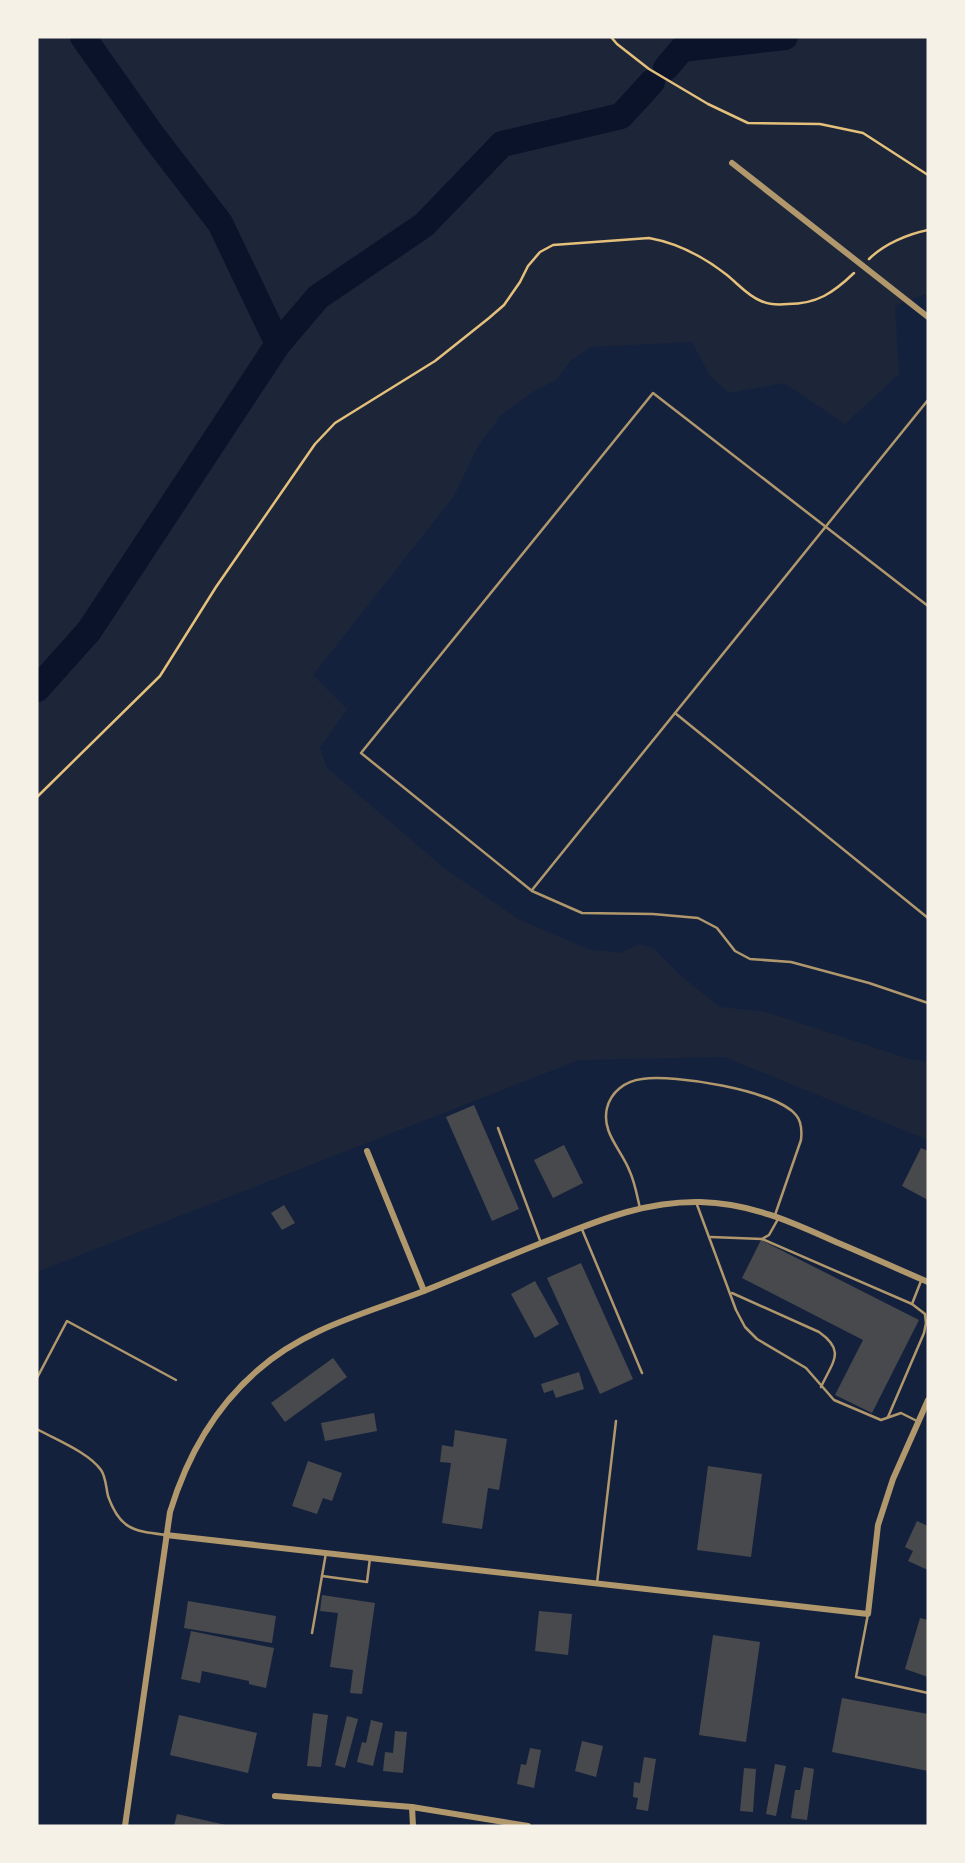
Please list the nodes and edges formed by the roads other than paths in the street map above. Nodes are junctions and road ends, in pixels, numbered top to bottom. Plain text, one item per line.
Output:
1 (732, 163) dead end
2 (928, 317) edge
3 (928, 400) edge
4 (825, 526) junction
5 (928, 606) edge
6 (675, 713) junction
7 (532, 891) junction
8 (928, 918) edge
9 (928, 1003) edge
10 (498, 1128) dead end
11 (367, 1151) dead end
12 (696, 1202) junction
13 (640, 1208) junction
14 (777, 1216) junction
15 (581, 1227) junction
16 (710, 1237) junction
17 (762, 1239) junction
18 (541, 1243) junction
19 (925, 1281) edge
20 (424, 1291) junction
21 (730, 1293) junction
22 (912, 1304) junction
23 (926, 1332) edge
24 (642, 1373) dead end
25 (37, 1378) edge
26 (176, 1380) dead end
27 (821, 1387) junction
28 (928, 1400) edge
29 (888, 1418) junction
30 (616, 1421) dead end
31 (919, 1422) junction
32 (37, 1429) edge
33 (166, 1535) junction
34 (326, 1553) junction
35 (370, 1558) junction
36 (322, 1576) junction
37 (597, 1583) junction
38 (867, 1614) junction
39 (312, 1633) dead end
40 (928, 1693) edge
41 (275, 1796) dead end
42 (412, 1807) junction
43 (125, 1826) edge
44 (413, 1826) edge
45 (528, 1826) edge

1 - 2 street
3 - 4 lane
4 - 5 lane
4 - 6 lane
4 - 7 lane
6 - 7 lane
6 - 8 lane
7 - 9 lane
10 - 18 lane
11 - 20 street
12 - 13 street
12 - 14 street
12 - 16 lane
13 - 14 lane
13 - 15 street
14 - 17 lane
14 - 19 street
15 - 18 street
15 - 24 lane
16 - 17 lane
16 - 21 lane
17 - 22 lane
18 - 20 street
19 - 22 lane
20 - 33 street
21 - 27 lane
21 - 27 lane
22 - 23 lane
23 - 29 lane
25 - 26 lane
27 - 29 lane
28 - 31 street
29 - 31 lane
30 - 37 lane
31 - 38 street
32 - 33 lane
33 - 34 street
33 - 43 street
34 - 35 street
34 - 36 lane
35 - 36 lane
35 - 37 street
36 - 39 lane
37 - 38 street
38 - 40 lane
41 - 42 street
42 - 44 street
42 - 45 street

